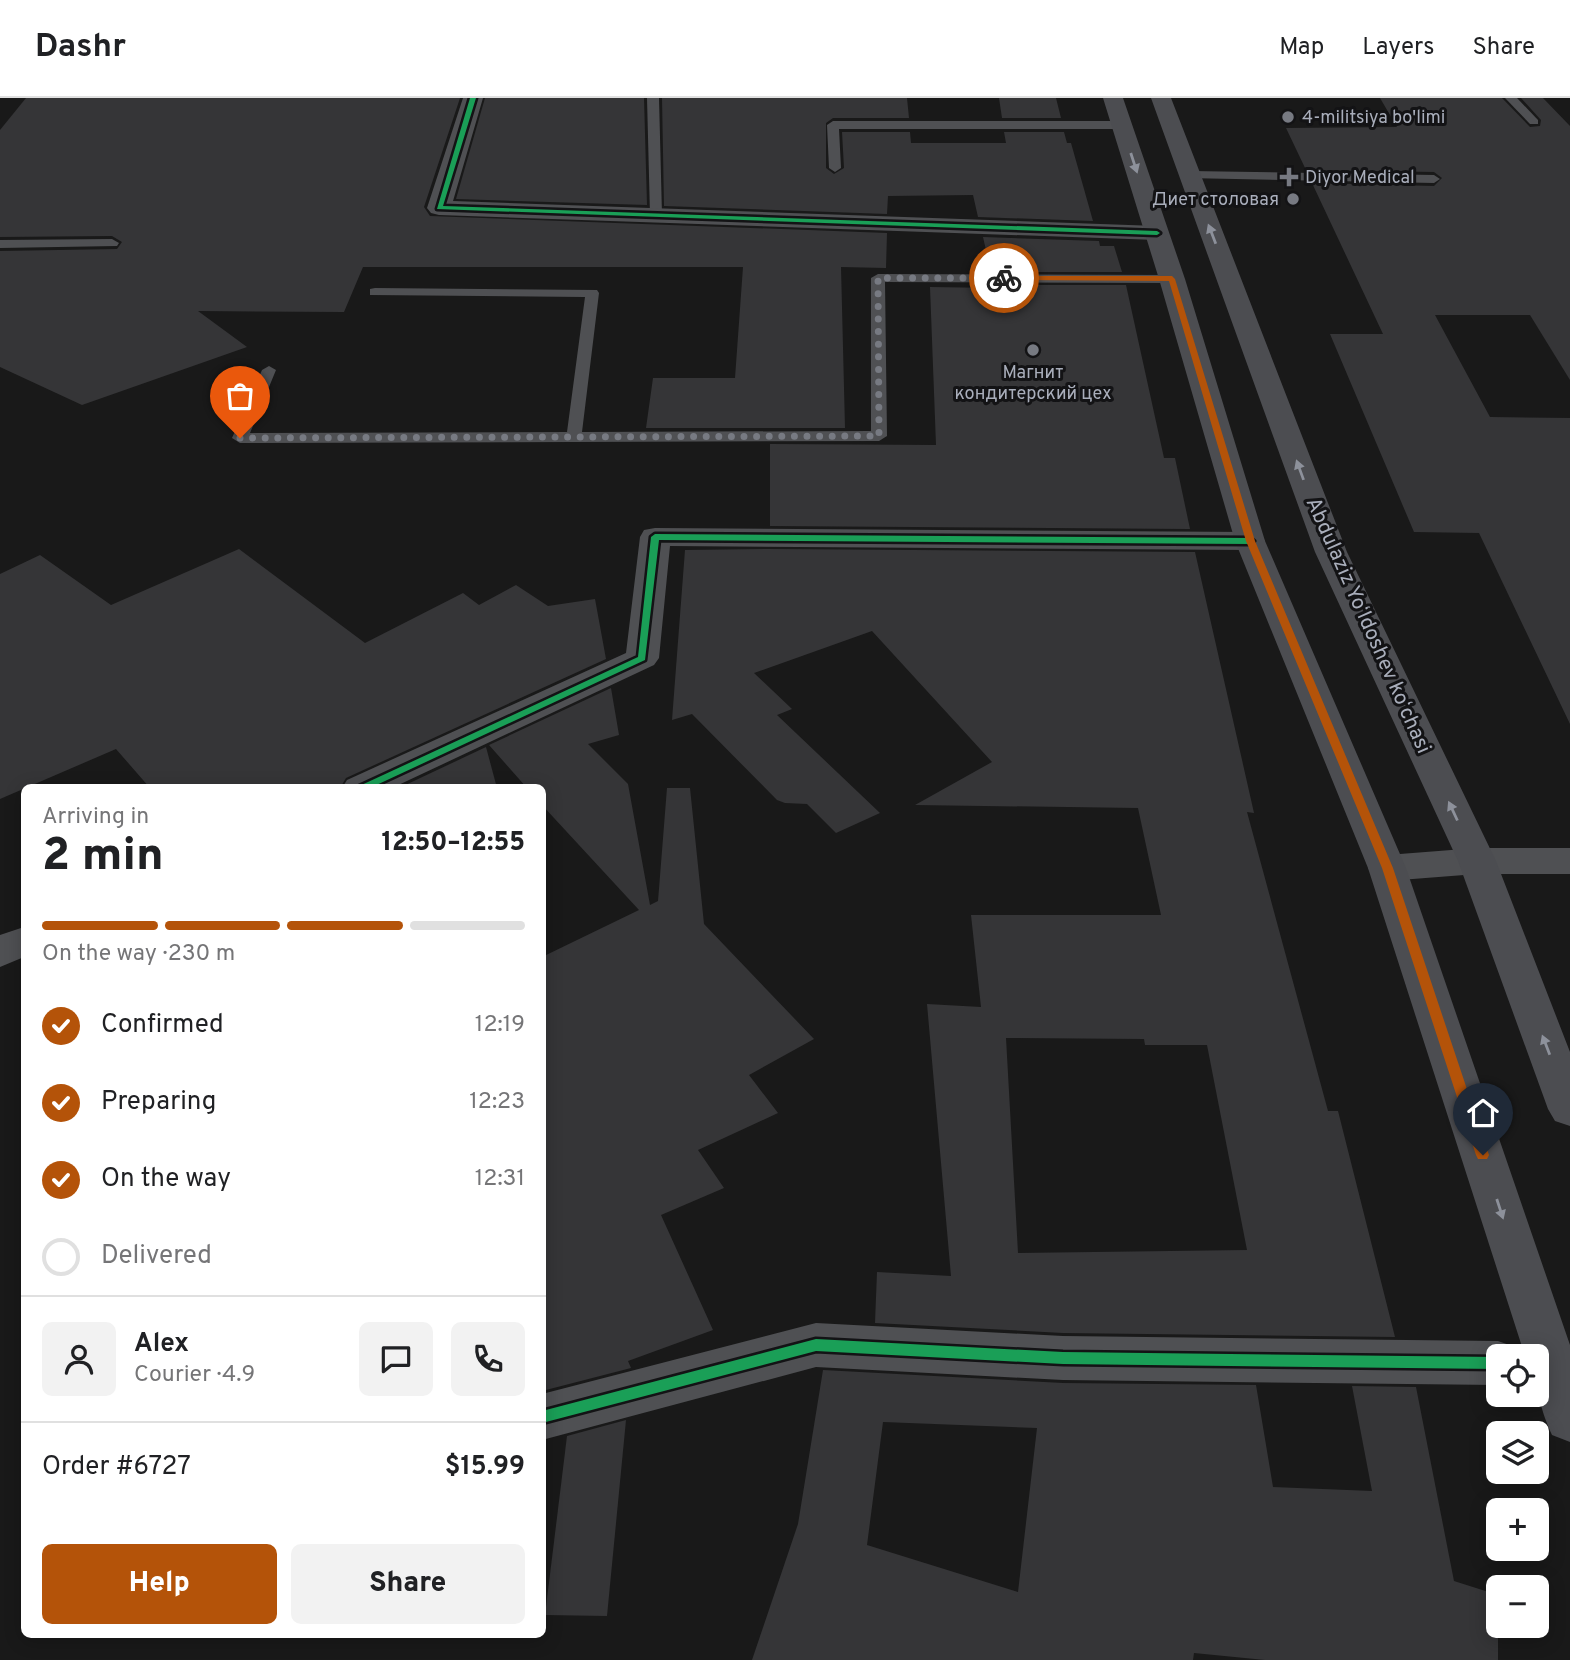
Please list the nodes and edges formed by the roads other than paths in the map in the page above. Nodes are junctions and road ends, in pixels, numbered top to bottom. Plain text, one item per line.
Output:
1 (473, 98) edge
2 (653, 98) edge
3 (1161, 98) edge
4 (1511, 98) edge
5 (1118, 112) edge
6 (1534, 122) dead end
7 (835, 168) dead end
8 (1190, 175) junction
9 (1434, 179) dead end
10 (656, 215) junction
11 (1157, 233) junction
12 (112, 243) dead end
13 (0, 244) edge
14 (1201, 279) junction
15 (375, 292) dead end
16 (270, 370) dead end
17 (573, 437) junction
18 (1250, 541) junction
19 (369, 784) edge
20 (1477, 861) junction
21 (1570, 861) edge
22 (1387, 868) junction
23 (21, 942) edge
24 (0, 952) edge
25 (1570, 1109) edge
26 (1538, 1344) edge
27 (1486, 1363) edge
28 (1549, 1375) edge
29 (546, 1416) edge
30 (1570, 1419) edge

1 - 10 street
2 - 10 lane
3 - 8 main road, Abdulaziz Yoʻldoshev koʻchasi
4 - 6 lane
5 - 7 lane
5 -> 11 main road, Abdulaziz Yoʻldoshev koʻchasi
8 - 9 lane
14 -> 8 main road, Abdulaziz Yoʻldoshev koʻchasi
10 - 11 street
11 - 14 main road, Abdulaziz Yoʻldoshev koʻchasi
12 - 13 lane
14 - 17 lane
14 - 18 main road, Abdulaziz Yoʻldoshev koʻchasi
20 -> 14 main road, Abdulaziz Yoʻldoshev koʻchasi
15 - 17 lane
16 - 17 lane
18 - 19 street
18 - 22 main road, Abdulaziz Yoʻldoshev koʻchasi
20 - 21 street
20 - 22 street
25 -> 20 main road, Abdulaziz Yoʻldoshev koʻchasi
22 -> 26 main road, Abdulaziz Yoʻldoshev koʻchasi
23 - 24 street
27 - 29 street
28 - 30 main road, Abdulaziz Yoʻldoshev koʻchasi

